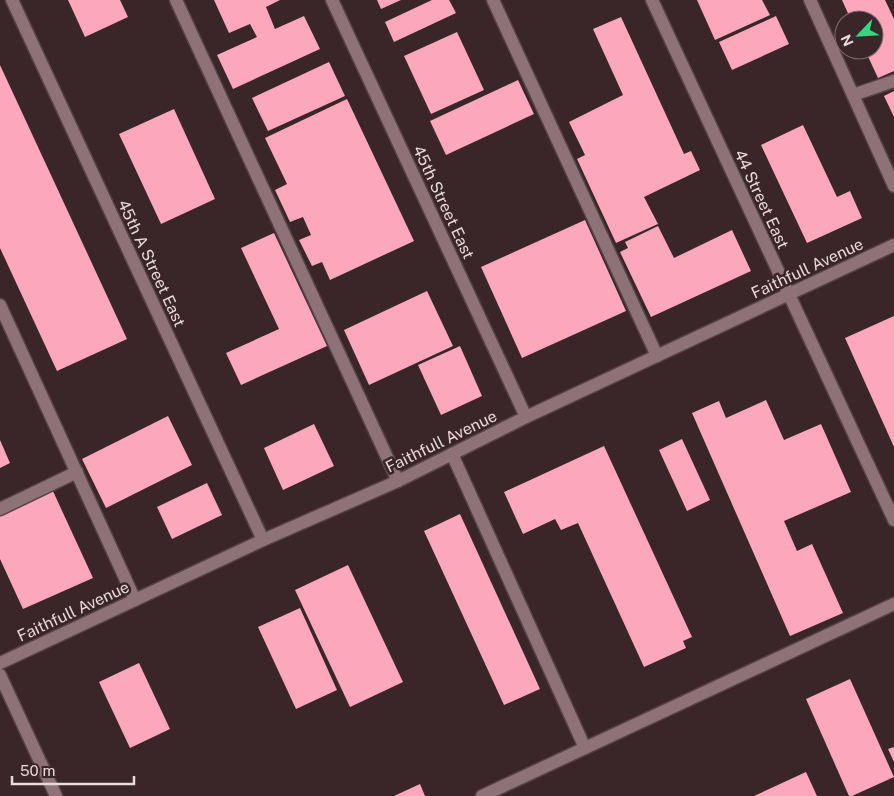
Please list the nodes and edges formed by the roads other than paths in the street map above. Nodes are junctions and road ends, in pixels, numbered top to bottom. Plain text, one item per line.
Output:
1 (12, 0) edge
2 (176, 0) edge
3 (332, 0) edge
4 (493, 0) edge
5 (652, 0) edge
6 (810, 0) edge
7 (894, 80) edge
8 (853, 95) junction
9 (894, 186) edge
10 (894, 245) edge
11 (789, 294) junction
12 (0, 305) edge
13 (657, 356) junction
14 (526, 418) junction
15 (452, 454) junction
16 (76, 472) junction
17 (398, 481) junction
18 (0, 509) edge
19 (894, 520) edge
20 (263, 540) junction
21 (135, 600) junction
22 (894, 604) edge
23 (0, 663) edge
24 (0, 675) edge
25 (585, 748) junction
26 (56, 796) edge
27 (482, 796) edge

1 - 20 street, 45th A Street East
2 - 17 street
3 - 14 street, 45th Street East
4 - 13 street
5 - 11 street, 44 Street East
6 - 8 street
7 - 8 street
8 - 9 street
10 - 11 street, Faithfull Avenue
11 - 13 street, Faithfull Avenue
11 - 19 street, 44 Street East
12 - 16 street
13 - 14 street, Faithfull Avenue
14 - 15 street, Faithfull Avenue
15 - 17 street, Faithfull Avenue
15 - 25 street
16 - 18 street
16 - 21 street
17 - 20 street, Faithfull Avenue
20 - 21 street, Faithfull Avenue
21 - 23 street, Faithfull Avenue
22 - 25 street
24 - 26 street
25 - 27 street

